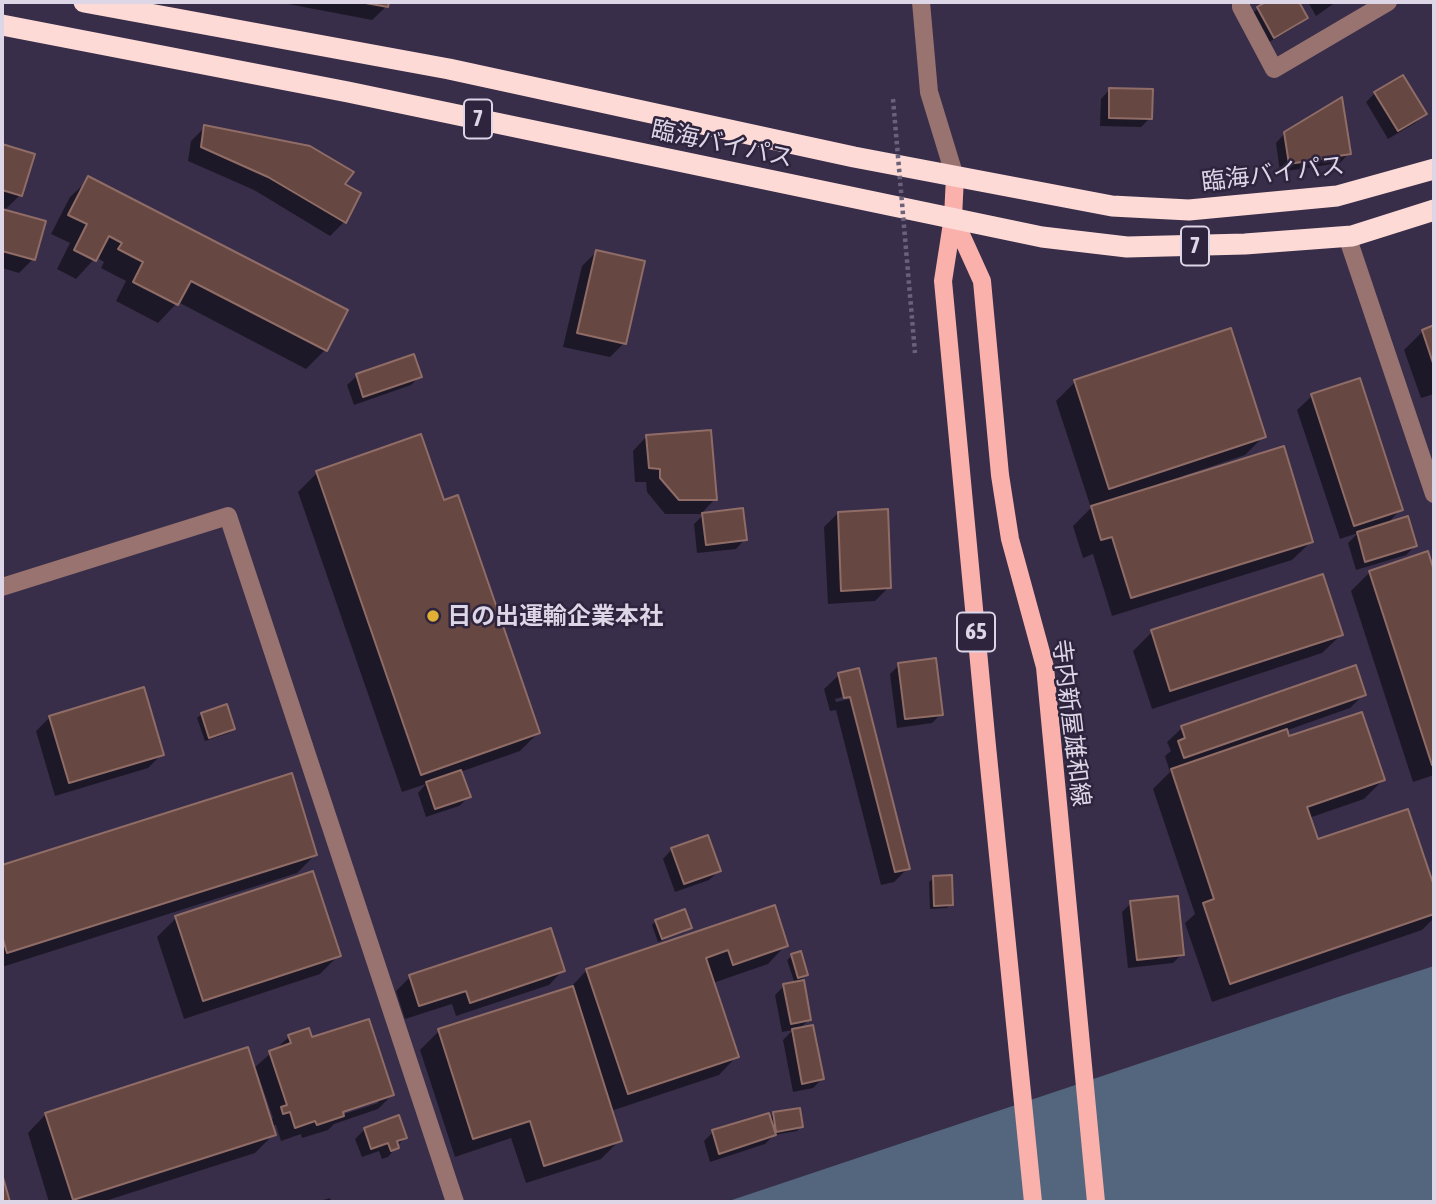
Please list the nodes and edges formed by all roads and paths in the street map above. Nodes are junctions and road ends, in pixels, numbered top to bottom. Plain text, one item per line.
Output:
1 (84, 2) edge
2 (920, 2) edge
3 (1241, 2) edge
4 (1388, 2) edge
5 (2, 25) edge
6 (892, 99) dead end
7 (1434, 169) edge
8 (955, 177) junction
9 (1434, 210) edge
10 (953, 217) junction
11 (1347, 236) junction
12 (915, 353) dead end
13 (1434, 494) edge
14 (2, 587) edge
15 (455, 1202) edge
16 (1033, 1202) edge
17 (1096, 1202) edge

1 - 8 highway, 臨海バイパス / 7
2 - 8 street
3 - 4 street
5 - 10 highway, 臨海バイパス / 7
6 - 12 path, bridge
7 - 8 highway, 臨海バイパス / 7
8 - 10 main road, 寺内新屋雄和線 / 65
9 - 11 highway, 臨海バイパス / 7
10 - 11 highway, 臨海バイパス / 7
10 - 16 main road, 寺内新屋雄和線 / 65
10 - 17 main road, 寺内新屋雄和線 / 65
11 - 13 street
14 - 15 street

